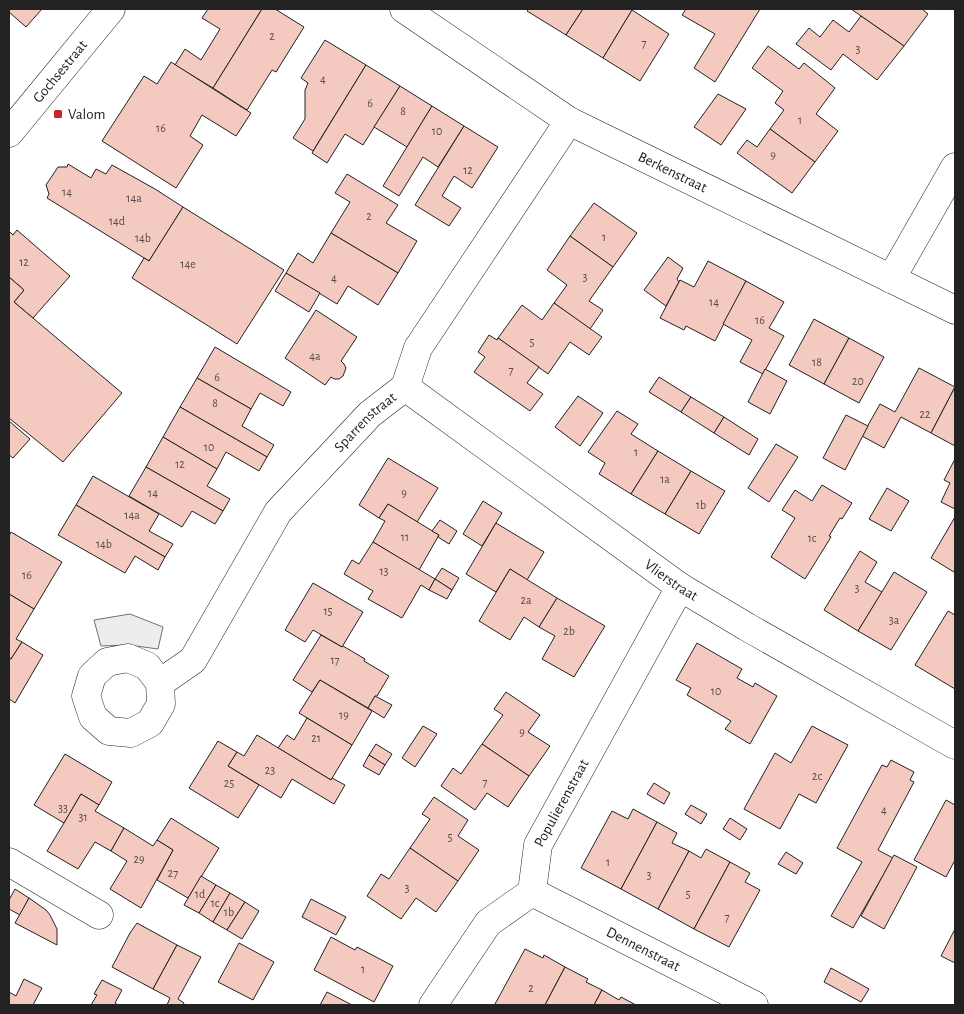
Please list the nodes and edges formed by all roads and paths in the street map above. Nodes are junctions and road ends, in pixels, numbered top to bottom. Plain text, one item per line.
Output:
1 (111, 9) edge
2 (404, 9) edge
3 (569, 121) junction
4 (9, 133) edge
5 (955, 167) edge
6 (891, 279) junction
7 (955, 310) edge
8 (405, 387) junction
9 (680, 587) junction
10 (160, 682) dead end
11 (955, 744) edge
12 (9, 862) edge
13 (532, 892) junction
14 (99, 915) dead end
15 (432, 1005) edge
16 (754, 1005) edge

1 - 4 street, Gochsestraat
2 - 3 street, Berkenstraat
3 - 6 street, Berkenstraat
3 - 8 street, Sparrenstraat
5 - 6 street
6 - 7 street, Berkenstraat
8 - 9 street, Vlierstraat
8 - 10 street, Sparrenstraat
9 - 11 street, Vlierstraat
9 - 13 street, Populierenstraat
12 - 14 street
13 - 15 street
13 - 16 street, Dennenstraat

